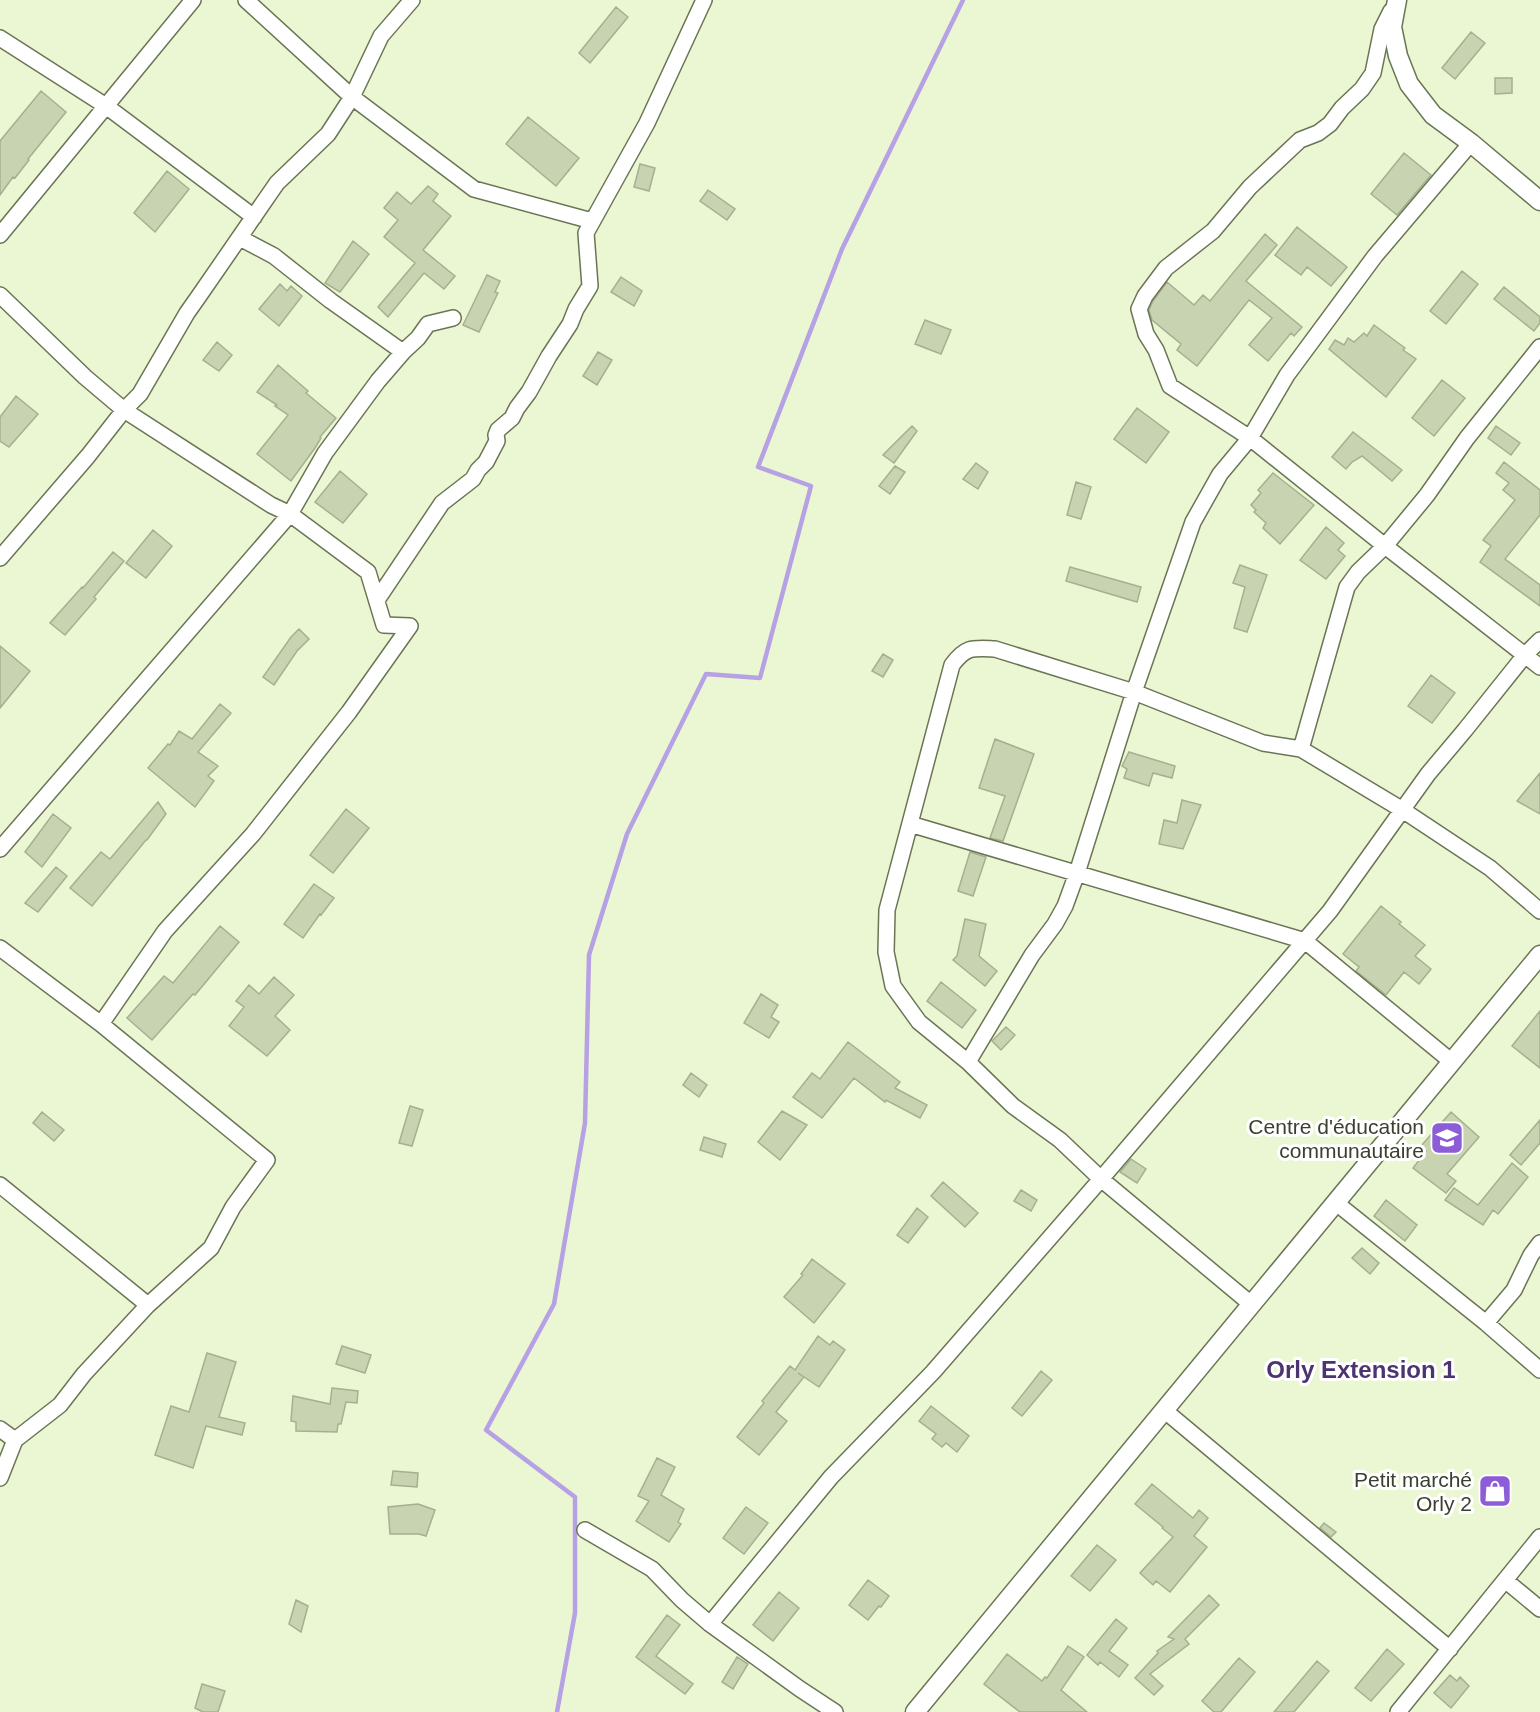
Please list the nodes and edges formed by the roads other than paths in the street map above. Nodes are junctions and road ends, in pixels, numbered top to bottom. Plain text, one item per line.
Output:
1 (193, 0) edge
2 (246, 0) edge
3 (412, 0) edge
4 (704, 0) edge
5 (1396, 0) edge
6 (0, 38) edge
7 (352, 97) junction
8 (106, 106) junction
9 (1471, 143) junction
10 (1540, 201) edge
11 (254, 217) junction
12 (592, 221) junction
13 (0, 235) edge
14 (240, 238) junction
15 (0, 295) edge
16 (453, 318) dead end
17 (1540, 347) edge
18 (403, 352) junction
19 (124, 410) junction
20 (1250, 438) junction
21 (290, 514) junction
22 (1385, 546) junction
23 (0, 558) edge
24 (377, 600) junction
25 (1540, 640) edge
26 (1525, 655) junction
27 (1540, 667) edge
28 (1134, 692) junction
29 (1301, 749) junction
30 (1401, 809) junction
31 (910, 824) junction
32 (0, 849) edge
33 (1077, 873) junction
34 (1540, 910) edge
35 (1305, 940) junction
36 (0, 948) edge
37 (1540, 955) edge
38 (101, 1024) junction
39 (968, 1062) junction
40 (1452, 1062) junction
41 (1101, 1179) junction
42 (0, 1185) edge
43 (1335, 1202) junction
44 (1540, 1243) edge
45 (1251, 1304) junction
46 (148, 1305) junction
47 (1486, 1323) junction
48 (1540, 1370) edge
49 (1164, 1410) junction
50 (0, 1429) edge
51 (15, 1440) junction
52 (0, 1478) edge
53 (585, 1530) dead end
54 (1540, 1537) edge
55 (1505, 1580) junction
56 (1540, 1610) edge
57 (710, 1624) junction
58 (1449, 1649) junction
59 (835, 1712) edge
60 (915, 1712) edge
61 (1398, 1712) edge

1 - 8 street
2 - 7 street
3 - 7 street
4 - 12 street
5 - 9 street
5 - 20 street
6 - 8 street
7 - 11 street
7 - 12 street
8 - 11 street
8 - 13 street
9 - 10 street
9 - 20 street
11 - 14 street
12 - 24 street
14 - 18 street
14 - 19 street
15 - 19 street
16 - 18 street
17 - 22 street
18 - 21 street
19 - 21 street
19 - 23 street
20 - 22 street
20 - 28 street
21 - 24 street
21 - 32 street
22 - 26 street
22 - 29 street
24 - 38 street
25 - 26 street
26 - 27 street
26 - 30 street
28 - 29 street
28 - 31 street
28 - 33 street
29 - 30 street
30 - 34 street
30 - 35 street
31 - 33 street
31 - 39 street
33 - 35 street
33 - 39 street
35 - 40 street
35 - 41 street
36 - 38 street
37 - 40 street
38 - 46 street
39 - 41 street
40 - 43 street
41 - 45 street
41 - 57 street
42 - 46 street
43 - 45 street
43 - 47 street
44 - 47 street
45 - 49 street
46 - 51 street
47 - 48 street
49 - 58 street
49 - 60 street
50 - 51 street
51 - 52 street
53 - 57 street
54 - 55 street
55 - 56 street
55 - 58 street
57 - 59 street
58 - 61 street

